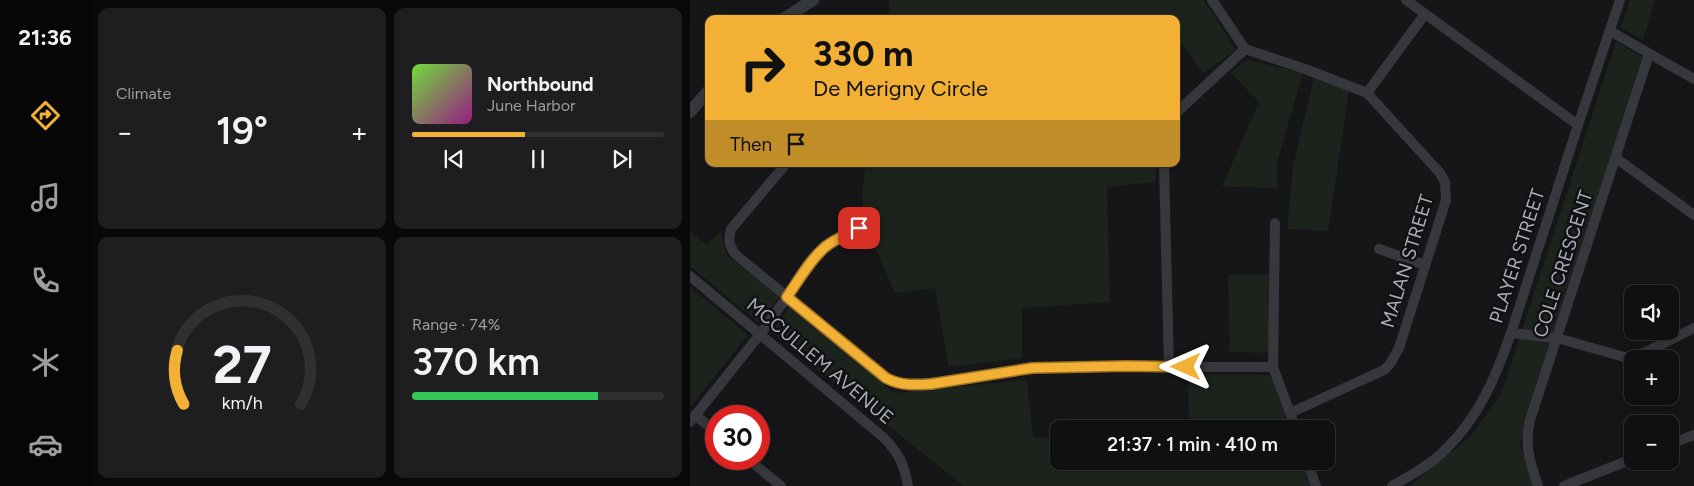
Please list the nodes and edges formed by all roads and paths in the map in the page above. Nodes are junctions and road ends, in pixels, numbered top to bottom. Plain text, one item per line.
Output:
1 (813, 0) edge
2 (1212, 0) edge
3 (1406, 0) edge
4 (1620, 0) edge
5 (1425, 14) junction
6 (792, 15) edge
7 (1610, 31) junction
8 (1245, 49) junction
9 (1650, 54) junction
10 (1694, 79) edge
11 (1368, 93) junction
12 (705, 95) edge
13 (1180, 109) edge
14 (690, 112) edge
15 (1578, 125) junction
16 (1616, 158) junction
17 (783, 167) edge
18 (1164, 167) edge
19 (1694, 215) edge
20 (1275, 223) dead end
21 (859, 228) dead end
22 (1379, 249) dead end
23 (1425, 265) junction
24 (690, 276) edge
25 (787, 297) junction
26 (1694, 328) edge
27 (760, 333) junction
28 (1512, 333) junction
29 (1557, 338) junction
30 (1168, 367) junction
31 (1274, 367) junction
32 (1290, 413) junction
33 (693, 418) edge
34 (1293, 420) edge
35 (705, 425) edge
36 (1694, 435) edge
37 (1679, 441) edge
38 (1624, 462) edge
39 (760, 470) edge
40 (1310, 470) edge
41 (775, 484) edge
42 (908, 486) edge
43 (1316, 486) edge
44 (1392, 486) edge
45 (1538, 486) edge
46 (1564, 486) edge

1 - 6 street
2 - 8 street
3 - 5 street
4 - 7 street, PLAYER STREET
5 - 11 street
5 - 15 street
7 - 9 street
7 - 15 street, PLAYER STREET
8 - 11 street, MALAN STREET
8 - 13 street
9 - 10 street
9 - 16 street, COLE CRESCENT
11 - 23 street, MALAN STREET
12 - 14 street
15 - 28 street, PLAYER STREET
16 - 19 street
16 - 29 street, COLE CRESCENT
17 - 25 street
18 - 30 street
20 - 31 street
21 - 25 street
22 - 23 street
23 - 32 street, MALAN STREET
24 - 27 street, MCCULLEM AVENUE
25 - 27 street
25 - 30 street
26 - 29 street
27 - 33 street
27 - 42 street, MCCULLEM AVENUE
28 - 29 street
28 - 44 street, PLAYER STREET
29 - 45 street, COLE CRESCENT
30 - 31 street
31 - 32 street
32 - 34 street
33 - 35 street
36 - 37 street
38 - 46 street
39 - 41 street
40 - 43 street

